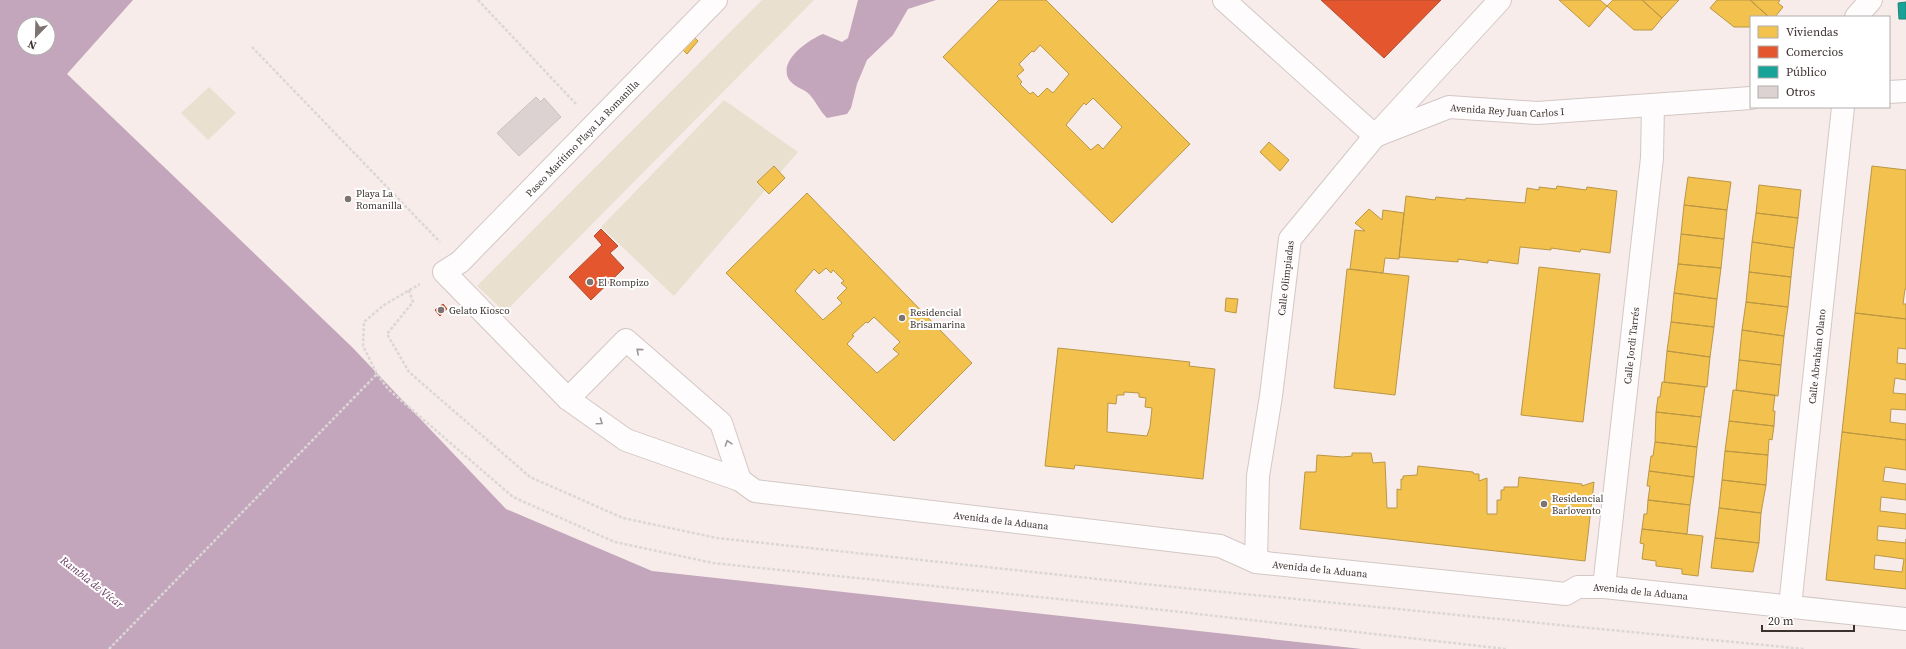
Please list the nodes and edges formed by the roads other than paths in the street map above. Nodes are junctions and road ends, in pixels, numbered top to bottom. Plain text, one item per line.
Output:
1 (716, 0) edge
2 (1224, 0) edge
3 (1500, 0) edge
4 (1871, 0) edge
5 (1857, 16) edge
6 (1906, 91) edge
7 (1890, 92) edge
8 (1750, 98) edge
9 (1653, 105) junction
10 (1843, 108) edge
11 (1375, 136) junction
12 (452, 267) joint
13 (568, 399) junction
14 (740, 480) junction
15 (1256, 562) junction
16 (1604, 587) junction
17 (1790, 606) junction
18 (1906, 619) edge

1 - 12 street, Paseo Marítimo Playa La Romanilla
2 - 11 street
3 - 11 street, Calle Olimpiadas
4 - 5 street
6 - 7 street
8 - 9 street, Avenida Rey Juan Carlos I
9 - 11 street, Avenida Rey Juan Carlos I
9 - 16 street, Calle Jordi Tarrés
10 - 17 street, Calle Abrahám Olano
11 - 15 street, Calle Olimpiadas
12 - 13 street, Avenida de la Aduana
13 -> 14 street, Avenida de la Aduana
14 -> 13 street
14 - 15 street, Avenida de la Aduana
15 - 16 street, Avenida de la Aduana
16 - 17 street, Avenida de la Aduana
17 - 18 street, Avenida de la Aduana

